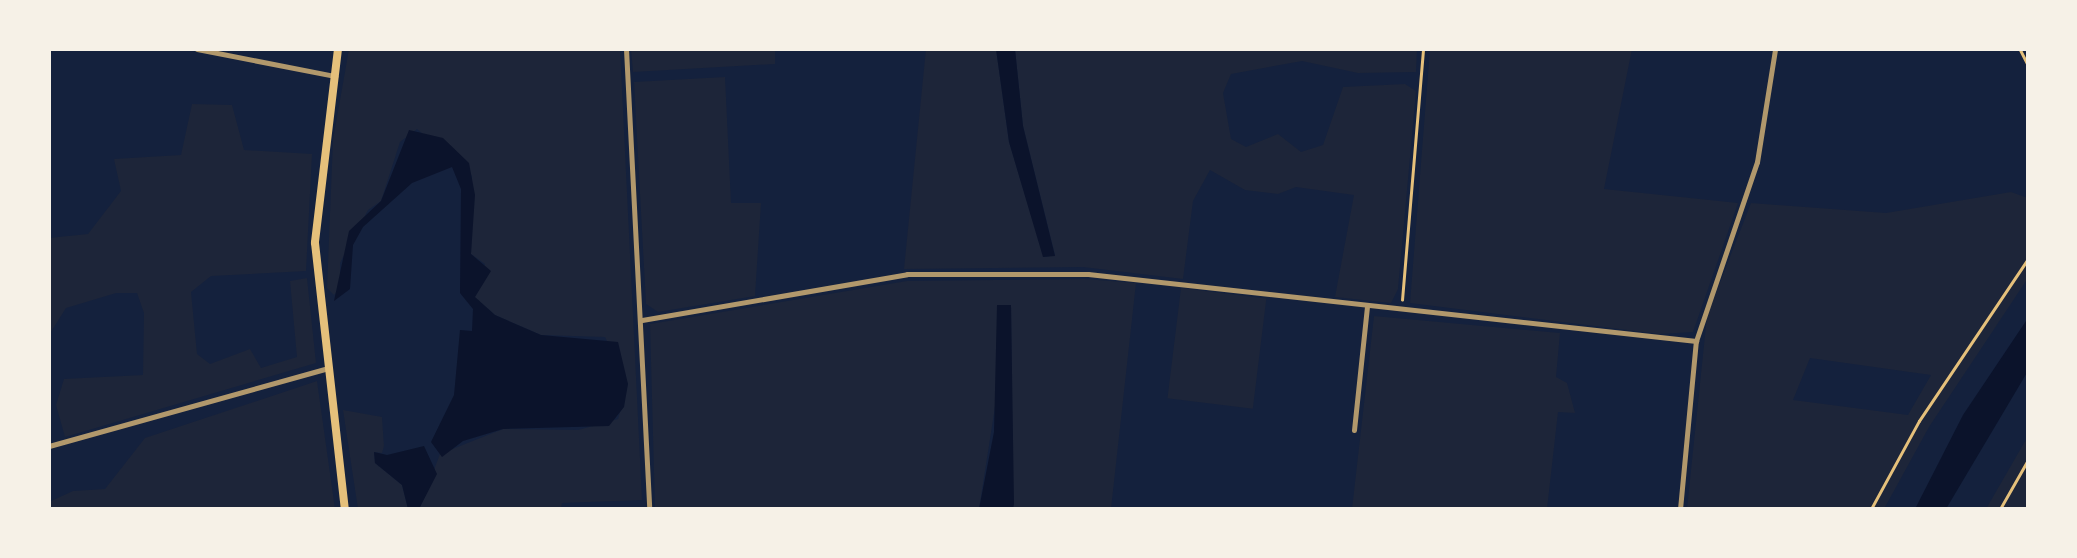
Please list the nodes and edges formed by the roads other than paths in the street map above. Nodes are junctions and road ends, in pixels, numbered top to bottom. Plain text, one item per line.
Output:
1 (197, 49) edge
2 (338, 49) edge
3 (626, 49) edge
4 (1775, 49) edge
5 (334, 76) junction
6 (1367, 307) junction
7 (642, 320) junction
8 (1696, 341) junction
9 (328, 368) junction
10 (1354, 430) dead end
11 (49, 446) edge
12 (345, 509) edge
13 (649, 509) edge
14 (1679, 509) edge

1 - 5 street
2 - 5 main road
3 - 7 street
4 - 8 street
5 - 9 main road
6 - 7 street
6 - 8 street
6 - 10 street
7 - 13 street
8 - 14 street
9 - 11 street
9 - 12 main road

